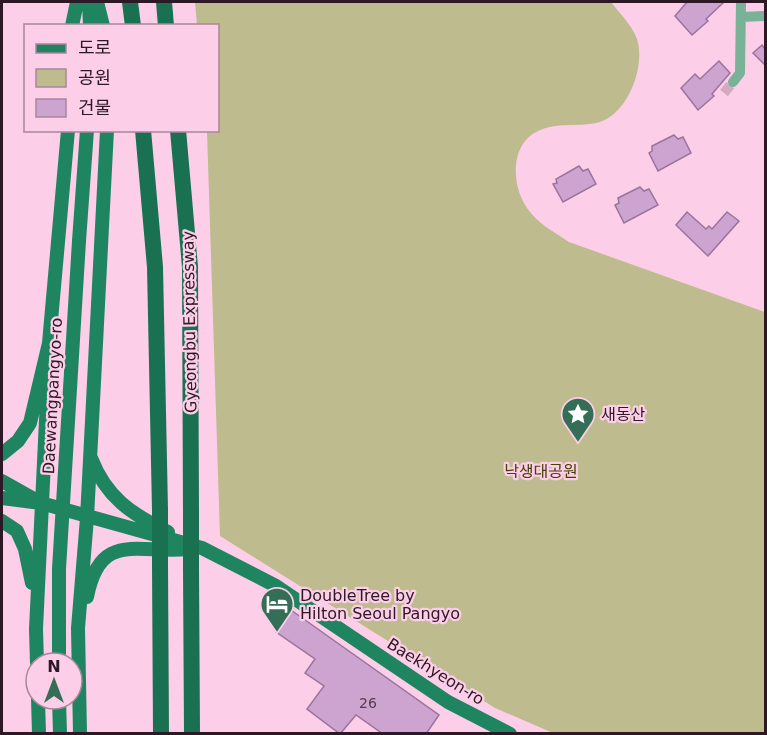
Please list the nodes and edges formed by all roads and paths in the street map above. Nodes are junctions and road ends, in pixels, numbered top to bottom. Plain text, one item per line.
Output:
1 (77, 2) edge
2 (89, 2) edge
3 (96, 2) edge
4 (130, 2) edge
5 (164, 2) edge
6 (741, 2) edge
7 (765, 16) edge
8 (741, 17) junction
9 (72, 24) edge
10 (90, 24) edge
11 (102, 24) edge
12 (133, 24) edge
13 (166, 24) edge
14 (733, 82) tunnel mouth
15 (68, 132) edge
16 (87, 132) edge
17 (107, 132) edge
18 (143, 132) edge
19 (178, 132) edge
20 (50, 343) junction
21 (2, 454) edge
22 (90, 454) junction
23 (2, 480) edge
24 (2, 498) edge
25 (41, 503) junction
26 (87, 518) junction
27 (2, 521) edge
28 (202, 548) junction
29 (78, 628) junction
30 (36, 629) junction
31 (37, 651) edge
32 (59, 651) edge
33 (38, 711) edge
34 (59, 711) edge
35 (39, 734) edge
36 (60, 734) edge
37 (80, 734) edge
38 (161, 734) edge
39 (192, 734) edge
40 (510, 734) edge

1 - 9 main road
2 - 10 main road
3 - 11 main road
4 - 12 highway
5 - 13 highway
6 - 8 lane
7 - 8 lane
8 - 14 lane
15 - 20 main road
16 - 32 main road, Daewangpangyo-ro, bridge
17 - 22 main road
18 - 38 highway, Gyeongbu Expressway, bridge
19 - 39 highway, Gyeongbu Expressway, bridge
20 - 21 main road
20 - 25 main road, Daewangpangyo-ro
22 - 26 main road
22 - 28 main road
23 - 25 main road
24 - 25 main road
25 - 26 main road, Baekhyeon-ro
25 - 30 main road, Daewangpangyo-ro
26 - 28 main road, Baekhyeon-ro
26 - 29 main road
27 - 30 main road
28 - 29 main road
28 - 40 main road, Baekhyeon-ro
29 - 37 main road
30 - 31 main road, Daewangpangyo-ro
33 - 35 main road
34 - 36 main road

